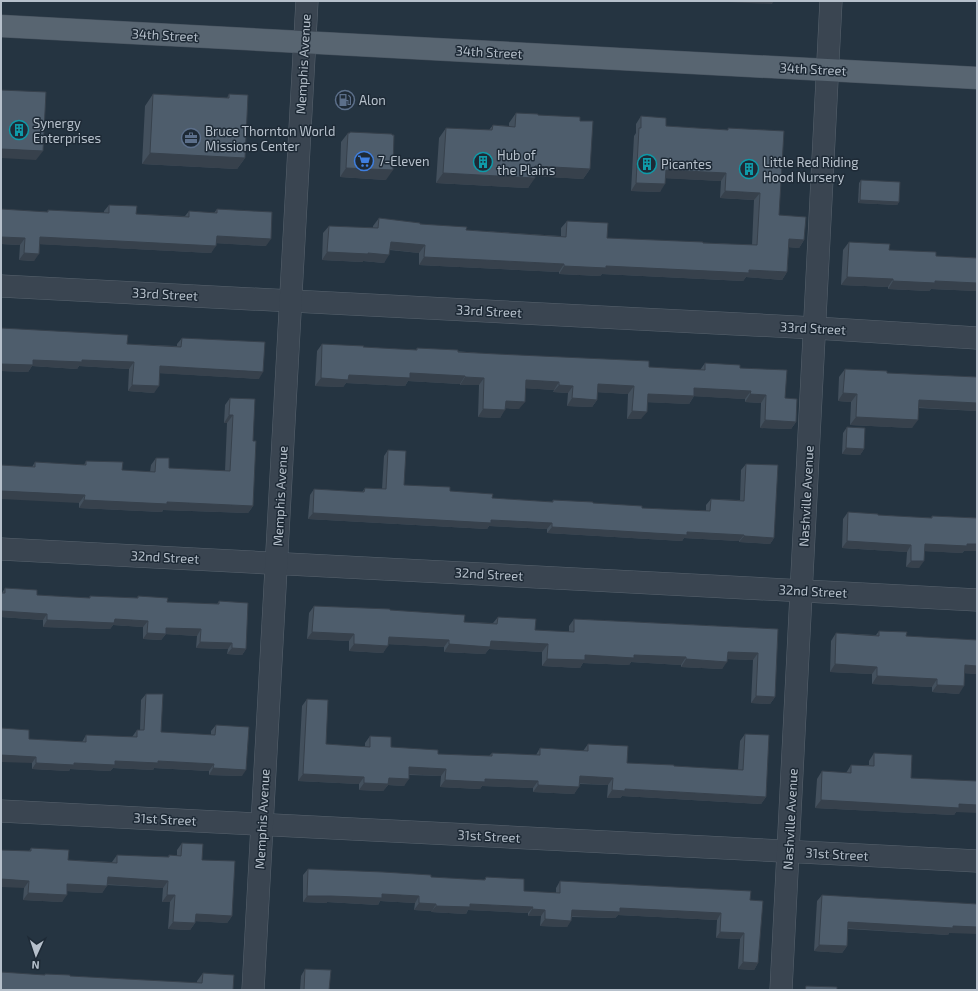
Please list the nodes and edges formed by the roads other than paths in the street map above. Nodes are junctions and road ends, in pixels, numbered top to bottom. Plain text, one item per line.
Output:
1 (307, 1) edge
2 (831, 1) edge
3 (1, 26) edge
4 (304, 42) junction
5 (828, 70) junction
6 (977, 78) edge
7 (1, 286) edge
8 (291, 301) junction
9 (815, 328) junction
10 (977, 338) edge
11 (1, 549) edge
12 (276, 563) junction
13 (801, 590) junction
14 (977, 600) edge
15 (1, 811) edge
16 (262, 824) junction
17 (788, 852) junction
18 (977, 861) edge
19 (253, 990) edge
20 (782, 990) edge

1 - 4 street, Memphis Avenue
2 - 5 street, Nashville Avenue
3 - 4 main road, 34th Street
4 - 5 main road, 34th Street
4 - 8 street, Memphis Avenue
5 - 6 main road, 34th Street
5 - 9 street, Nashville Avenue
7 - 8 street, 33rd Street
8 - 9 street, 33rd Street
8 - 12 street, Memphis Avenue
9 - 10 street, 33rd Street
9 - 13 street, Nashville Avenue
11 - 12 street, 32nd Street
12 - 13 street, 32nd Street
12 - 16 street, Memphis Avenue
13 - 14 street, 32nd Street
13 - 17 street, Nashville Avenue
15 - 16 street, 31st Street
16 - 17 street, 31st Street
16 - 19 street, Memphis Avenue
17 - 18 street, 31st Street
17 - 20 street, Nashville Avenue

